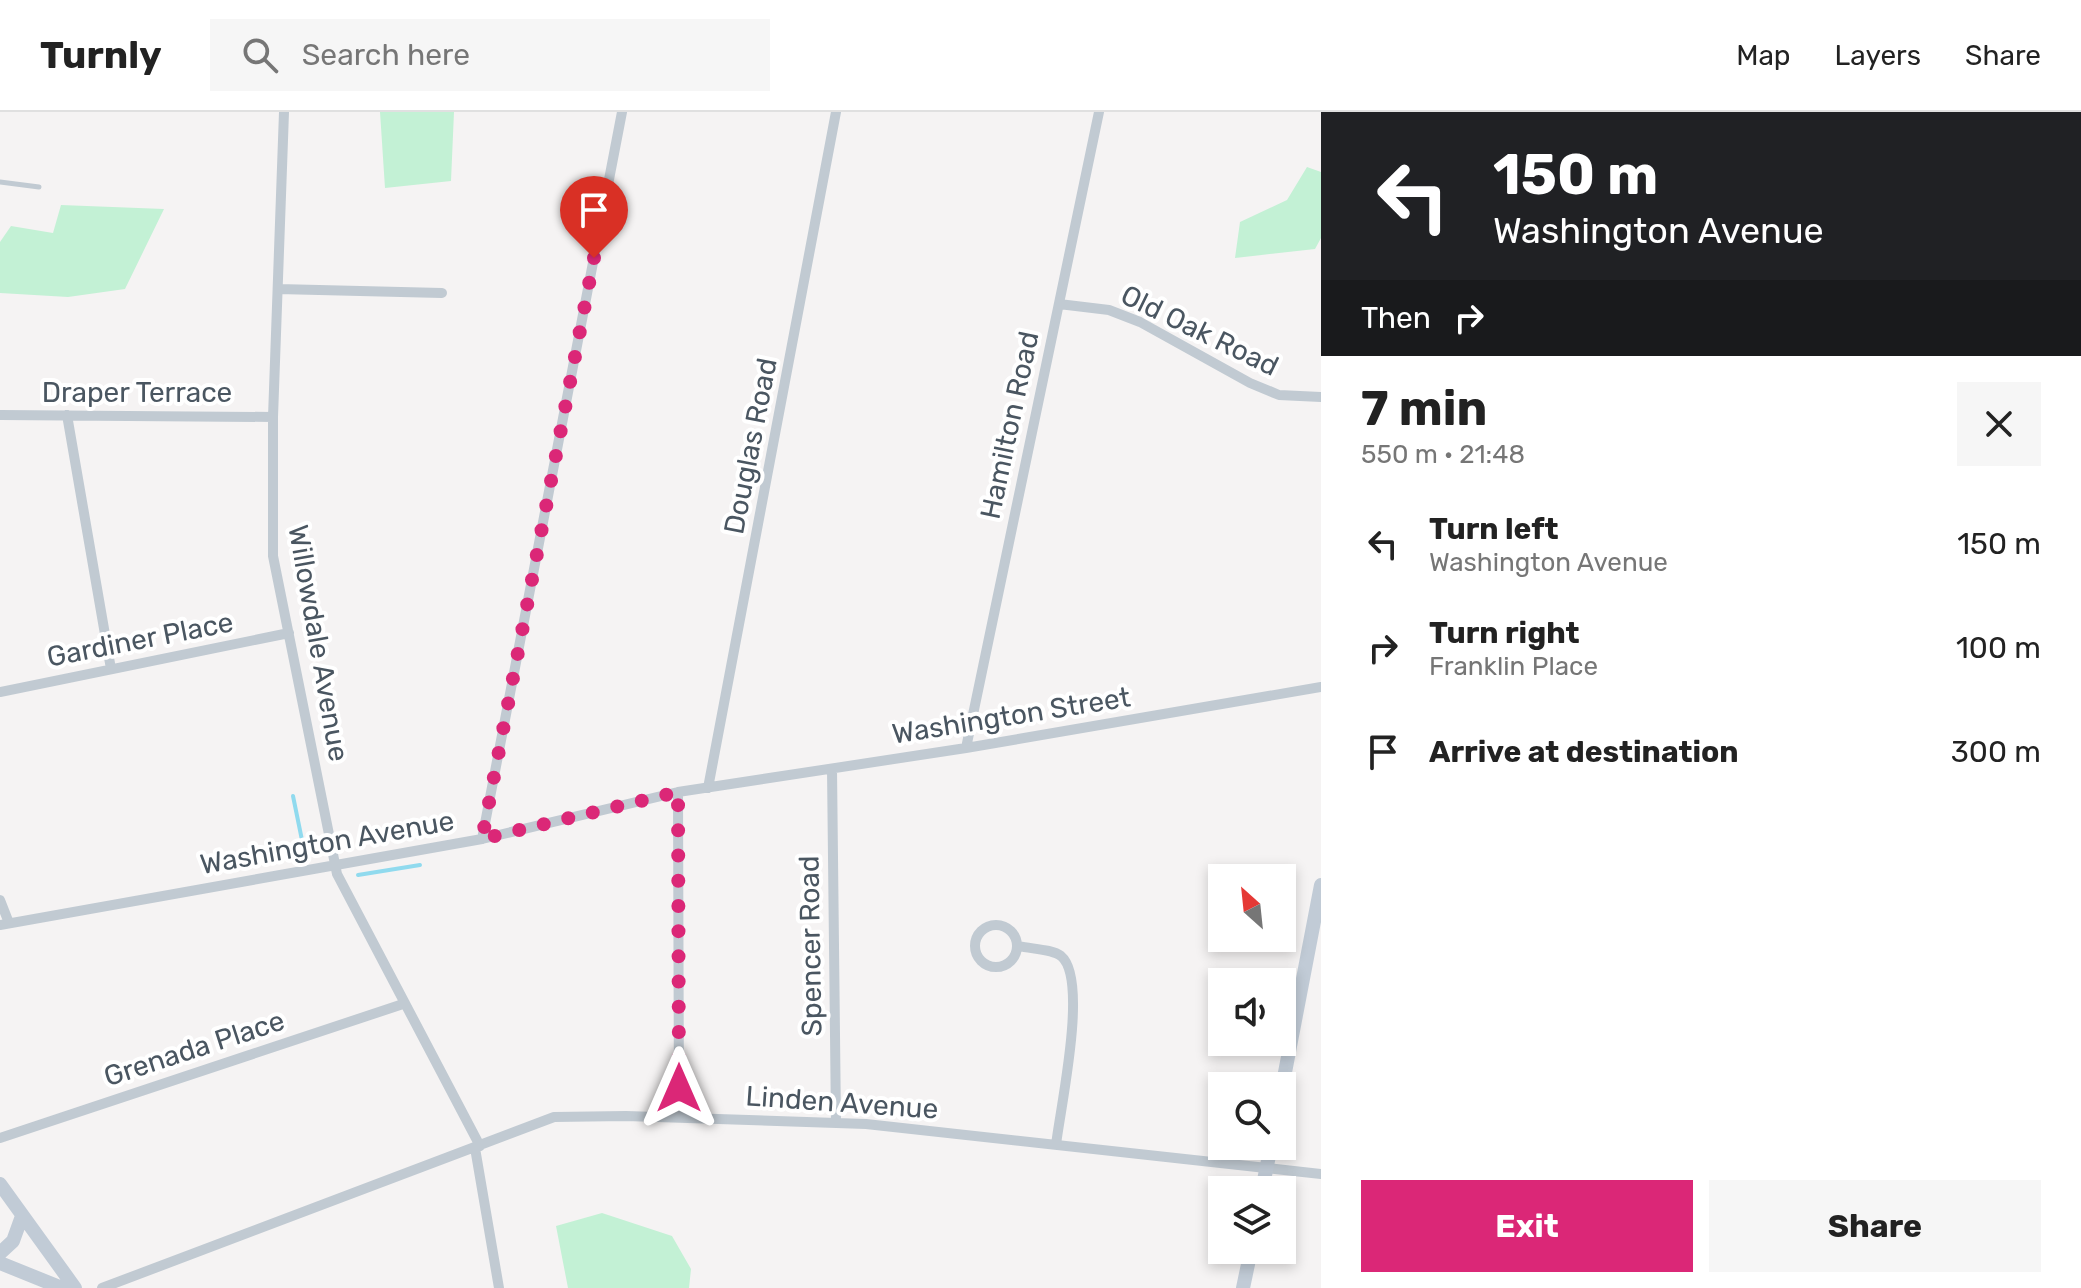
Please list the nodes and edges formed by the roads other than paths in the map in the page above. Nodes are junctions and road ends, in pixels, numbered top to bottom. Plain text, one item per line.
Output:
1 (284, 112) edge
2 (622, 112) edge
3 (836, 112) edge
4 (1099, 112) edge
5 (0, 182) edge
6 (39, 187) dead end
7 (278, 289) junction
8 (442, 293) dead end
9 (1059, 304) junction
10 (1321, 397) edge
11 (0, 415) edge
12 (67, 415) junction
13 (273, 417) junction
14 (289, 633) junction
15 (111, 669) junction
16 (1321, 687) edge
17 (0, 692) edge
18 (966, 748) junction
19 (832, 769) junction
20 (708, 788) junction
21 (678, 792) junction
22 (482, 839) junction
23 (336, 866) junction
24 (1321, 885) edge
25 (0, 900) edge
26 (5, 924) edge
27 (1019, 946) junction
28 (403, 1004) junction
29 (1285, 1072) edge
30 (679, 1117) junction
31 (836, 1123) junction
32 (0, 1138) edge
33 (1056, 1145) junction
34 (477, 1147) junction
35 (1268, 1160) edge
36 (1266, 1169) junction
37 (1321, 1174) edge
38 (1265, 1176) edge
39 (0, 1184) edge
40 (22, 1216) junction
41 (0, 1253) edge
42 (0, 1263) edge
43 (1248, 1264) edge
44 (62, 1288) edge
45 (75, 1288) edge
46 (102, 1288) edge
47 (499, 1288) edge
48 (1243, 1288) edge

1 - 7 street, Willowdale Avenue
2 - 22 street
3 - 20 street, Douglas Road
4 - 9 street, Hamilton Road
5 - 6 lane
7 - 8 street
7 - 13 street, Willowdale Avenue
9 - 10 street, Old Oak Road
9 - 18 street, Hamilton Road
11 - 12 street, Draper Terrace
12 - 13 street, Draper Terrace
12 - 15 street
13 - 14 street, Willowdale Avenue
14 - 15 street, Gardiner Place
14 - 23 street, Willowdale Avenue
15 - 17 street, Gardiner Place
16 - 18 street, Washington Street
18 - 19 street, Washington Street
19 - 20 street, Washington Street
19 - 31 street, Spencer Road
20 - 21 street, Washington Avenue
21 - 22 street, Washington Avenue
21 - 30 street
22 - 23 street, Washington Avenue
23 - 26 street, Washington Avenue
23 - 28 street, Willowdale Avenue
24 - 29 street
25 - 26 street
27 - 27 street
27 - 33 street
28 - 32 street, Grenada Place
28 - 34 street, Willowdale Avenue
30 - 31 street, Linden Avenue
30 - 34 street, Linden Avenue
31 - 33 street, Linden Avenue
33 - 36 street, Linden Avenue
34 - 46 street, Linden Avenue
34 - 47 street, Willowdale Avenue
35 - 36 street
36 - 37 street, Linden Avenue
36 - 38 street
39 - 40 street
40 - 41 street
40 - 45 street
42 - 44 street
43 - 48 street

